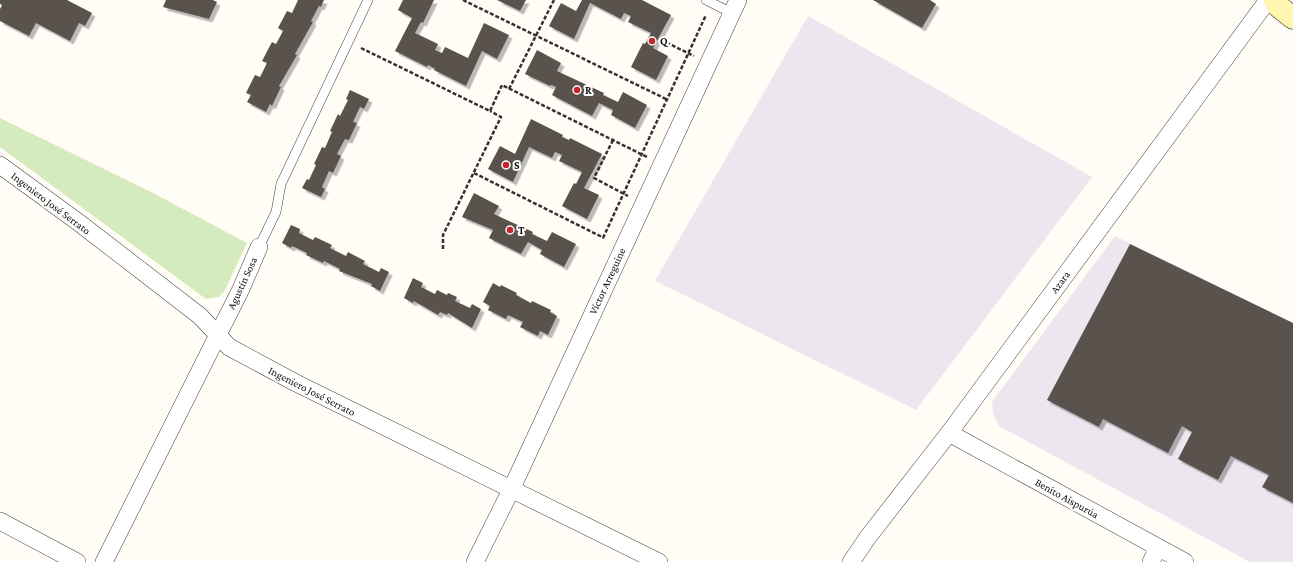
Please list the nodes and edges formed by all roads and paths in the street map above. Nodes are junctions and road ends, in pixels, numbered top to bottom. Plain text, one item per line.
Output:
1 (368, 0) edge
2 (463, 0) edge
3 (554, 0) edge
4 (1268, 0) edge
5 (1275, 0) edge
6 (709, 1) edge
7 (735, 6) edge
8 (1293, 18) edge
9 (536, 35) junction
10 (660, 40) dead end
11 (348, 42) junction
12 (688, 54) junction
13 (709, 63) junction
14 (509, 89) junction
15 (667, 99) junction
16 (688, 108) junction
17 (490, 111) junction
18 (613, 140) junction
19 (642, 154) junction
20 (662, 164) junction
21 (0, 165) edge
22 (474, 173) junction
23 (623, 194) junction
24 (643, 204) junction
25 (603, 238) junction
26 (259, 248) joint
27 (623, 248) junction
28 (443, 249) dead end
29 (217, 335) junction
30 (949, 433) junction
31 (511, 490) junction
32 (0, 522) edge
33 (1155, 555) edge
34 (77, 562) edge
35 (104, 562) edge
36 (475, 562) edge
37 (659, 562) edge
38 (851, 562) edge
39 (1185, 562) edge

1 - 11 lane, Agustín Sosa
2 - 9 path
3 - 9 path
4 - 30 street, Azara
5 - 8 street
6 - 7 lane
6 - 12 path
7 - 13 street, Víctor Arreguine
9 - 14 path
9 - 15 path
10 - 12 path
11 - 17 path
11 - 26 lane, Agustín Sosa
12 - 13 path
12 - 15 path
13 - 16 street, Víctor Arreguine
14 - 17 path
14 - 18 path
15 - 16 path
15 - 19 path
16 - 20 street, Víctor Arreguine
17 - 22 path
18 - 19 path
18 - 23 path
19 - 20 path
19 - 23 path
20 - 24 street, Víctor Arreguine
21 - 29 street, Ingeniero José Serrato
22 - 25 path
22 - 28 path
23 - 24 path
23 - 25 path
24 - 27 street, Víctor Arreguine
25 - 27 path
26 - 29 street, Agustín Sosa
27 - 31 street, Víctor Arreguine
29 - 31 street, Ingeniero José Serrato
29 - 35 street, Agustín Sosa
30 - 33 street, Benito Aispurúa
30 - 38 street, Azara
31 - 36 street, Víctor Arreguine
31 - 37 street, Ingeniero José Serrato
32 - 34 street
33 - 39 street, Benito Aispurúa

